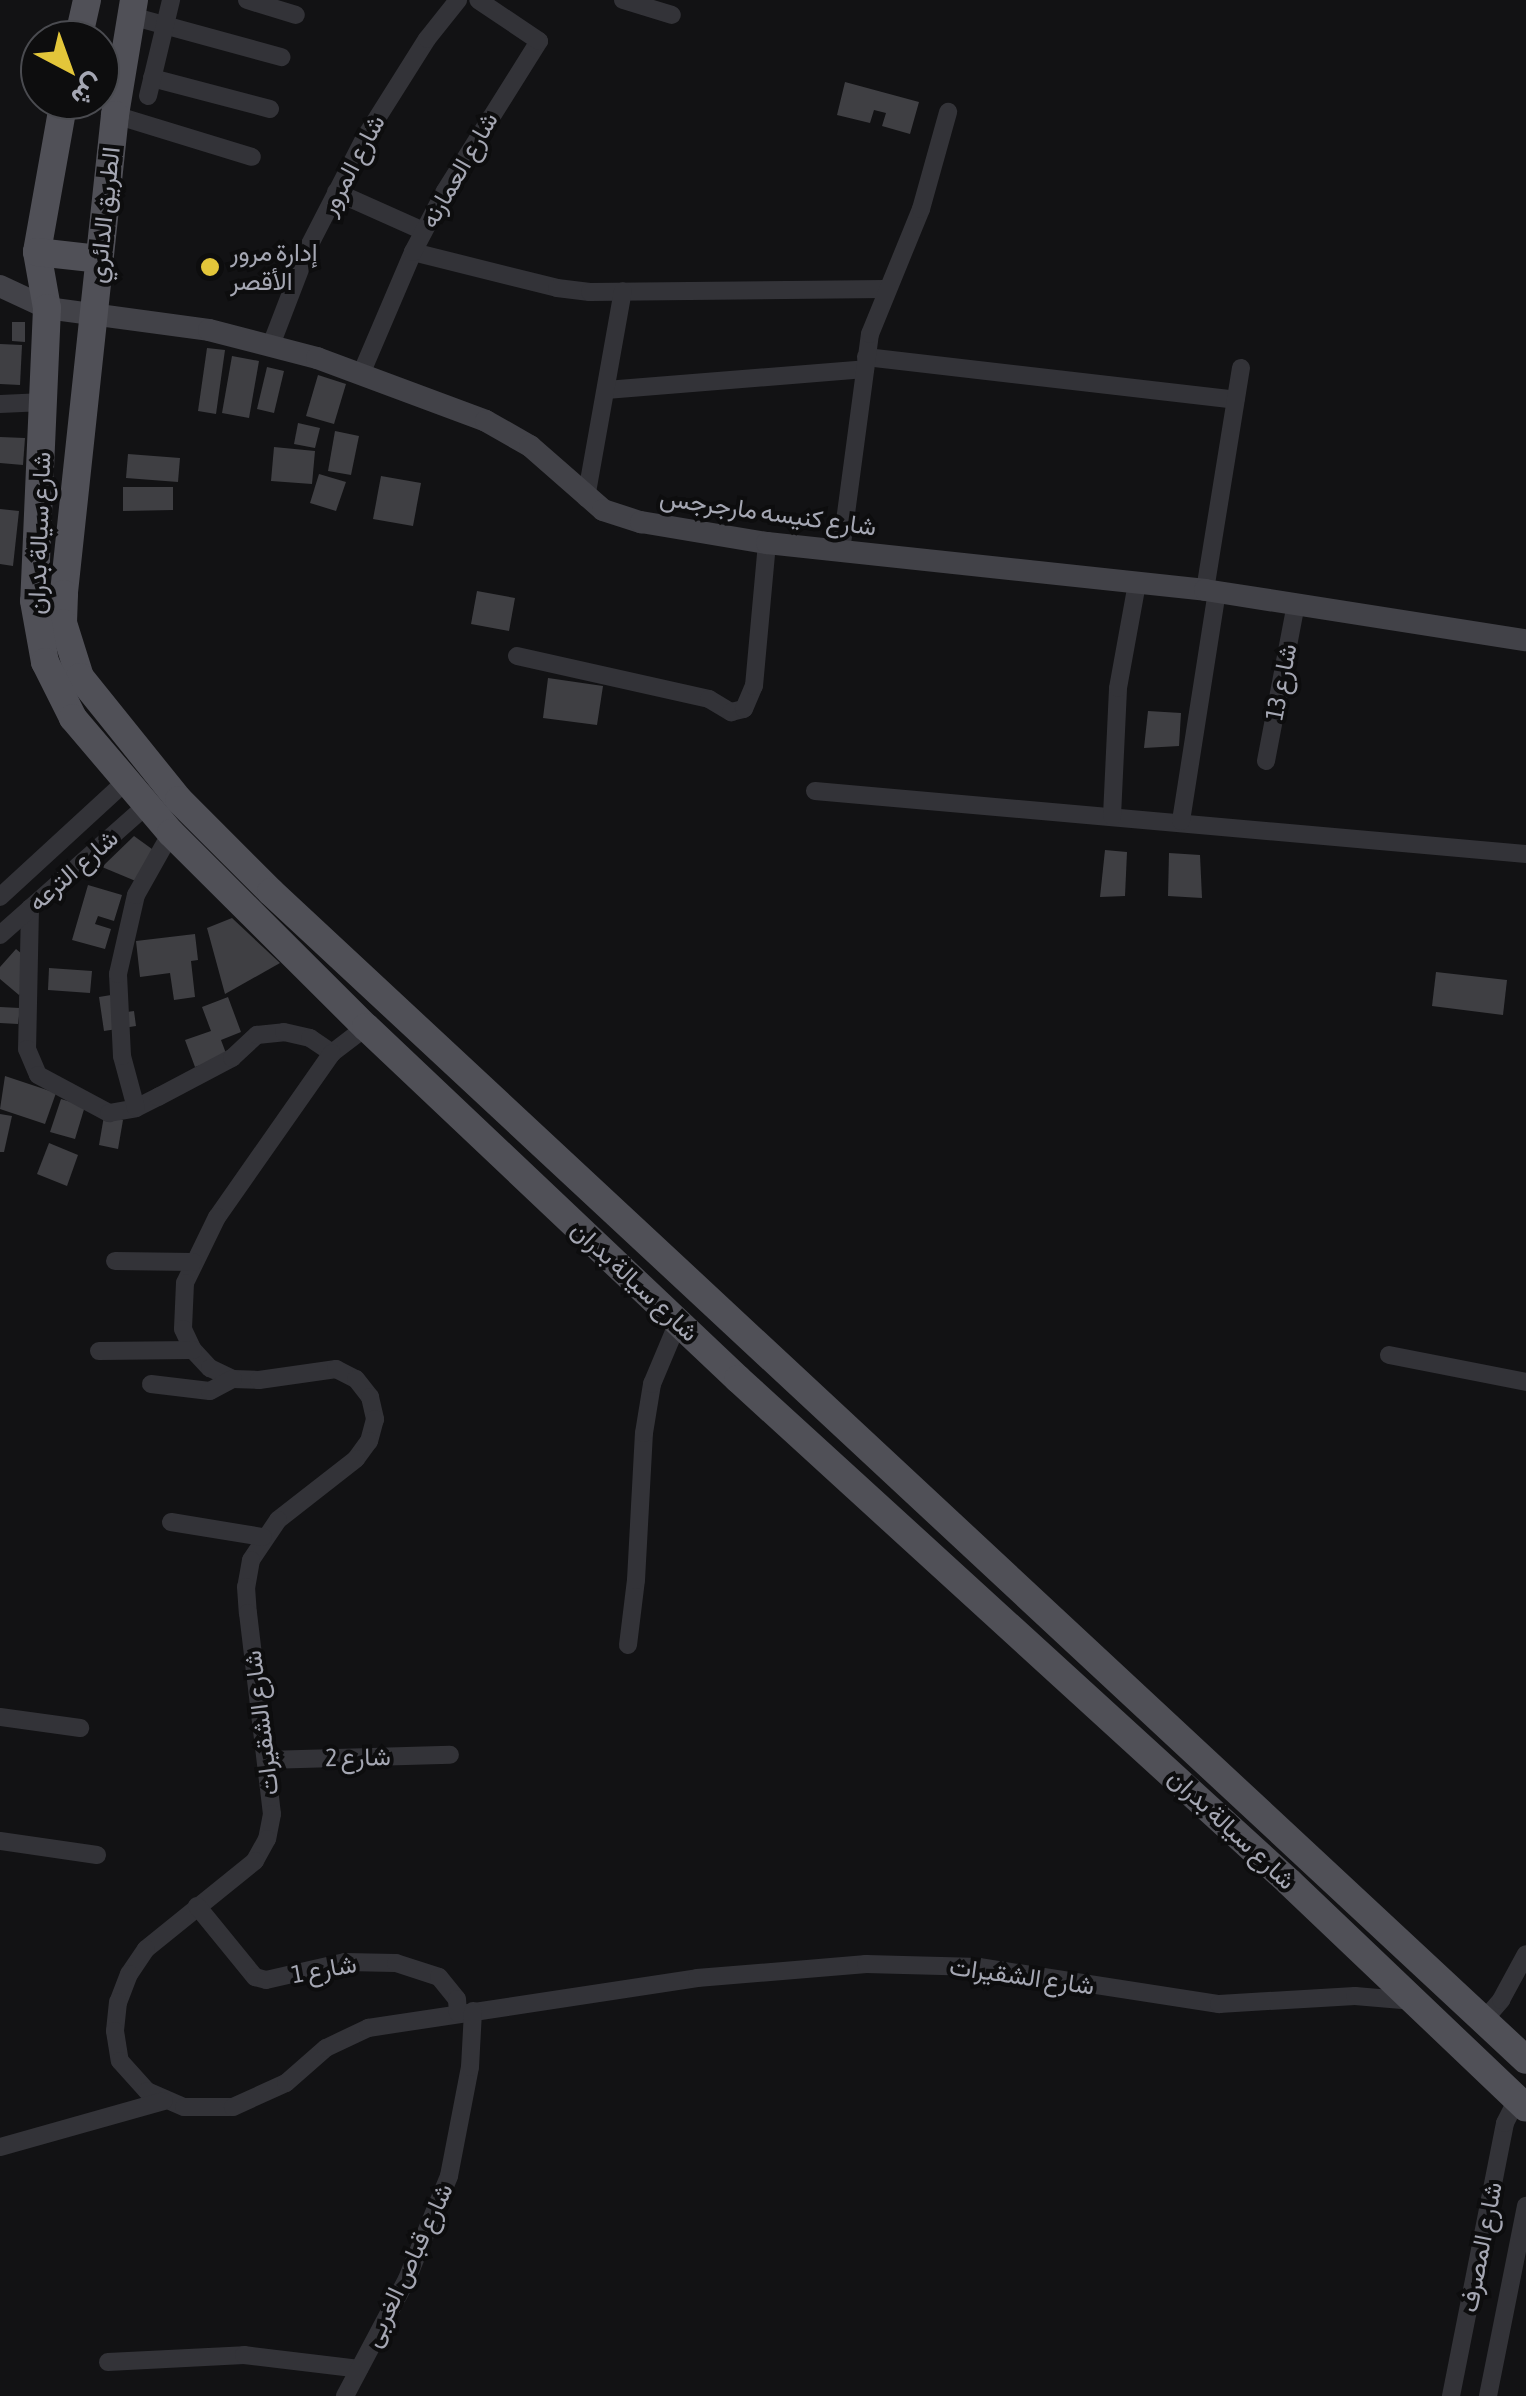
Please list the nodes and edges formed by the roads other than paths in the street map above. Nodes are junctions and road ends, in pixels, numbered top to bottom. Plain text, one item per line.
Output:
1 (171, 0) edge
2 (247, 0) edge
3 (458, 0) edge
4 (478, 0) edge
5 (624, 0) edge
6 (132, 8) edge
7 (296, 14) dead end
8 (672, 15) dead end
9 (165, 25) junction
10 (281, 57) dead end
11 (120, 84) edge
12 (270, 109) dead end
13 (948, 112) dead end
14 (120, 117) edge
15 (60, 120) edge
16 (114, 120) edge
17 (252, 157) dead end
18 (336, 192) junction
19 (423, 232) junction
20 (37, 252) junction
21 (412, 252) junction
22 (99, 259) junction
23 (0, 286) edge
24 (884, 289) junction
25 (623, 292) junction
26 (47, 308) junction
27 (94, 311) junction
28 (270, 344) junction
29 (866, 363) junction
30 (1241, 368) dead end
31 (361, 374) junction
32 (606, 390) junction
33 (1236, 400) junction
34 (44, 402) junction
35 (0, 404) edge
36 (586, 498) junction
37 (767, 543) junction
38 (841, 551) junction
39 (1137, 582) junction
40 (1211, 591) junction
41 (1296, 604) junction
42 (1526, 640) edge
43 (517, 656) dead end
44 (1266, 761) dead end
45 (124, 782) junction
46 (815, 791) dead end
47 (146, 806) junction
48 (1112, 816) junction
49 (1181, 821) junction
50 (171, 833) junction
51 (1526, 854) edge
52 (0, 897) edge
53 (30, 908) junction
54 (0, 935) edge
55 (366, 1027) junction
56 (332, 1053) junction
57 (136, 1108) junction
58 (115, 1262) dead end
59 (192, 1262) junction
60 (678, 1322) junction
61 (756, 1345) junction
62 (193, 1350) junction
63 (99, 1351) dead end
64 (1389, 1355) dead end
65 (233, 1378) junction
66 (738, 1379) junction
67 (1526, 1382) edge
68 (151, 1384) dead end
69 (171, 1522) dead end
70 (263, 1536) junction
71 (628, 1645) dead end
72 (0, 1717) edge
73 (80, 1728) dead end
74 (450, 1755) dead end
75 (266, 1760) junction
76 (0, 1841) edge
77 (96, 1855) dead end
78 (197, 1906) junction
79 (1526, 1954) edge
80 (1415, 2002) junction
81 (466, 2012) junction
82 (1483, 2021) junction
83 (1526, 2060) edge
84 (164, 2101) junction
85 (1521, 2104) edge
86 (0, 2147) edge
87 (1526, 2206) edge
88 (108, 2362) dead end
89 (359, 2369) junction
90 (345, 2396) edge
91 (1451, 2396) edge
92 (1488, 2396) edge

1 - 9 street
2 - 7 street
3 - 18 street, شارع المرور
4 - 19 street, شارع العمارنه
5 - 8 street
6 - 9 street
6 - 11 main road, الطريق الدائري
9 - 10 street
9 - 12 street
13 - 24 street
14 - 17 street
15 - 20 main road
16 - 22 main road, الطريق الدائري
18 - 19 street
18 - 28 street, شارع المرور
19 - 21 street, شارع العمارنه
20 - 22 main road
20 - 26 main road
21 - 25 street
21 - 31 street, شارع العمارنه
22 - 27 main road, الطريق الدائري
23 - 26 street
24 - 25 street
24 - 29 street
25 - 32 street
26 - 27 street, شارع كنيسه مارجرجس
26 - 34 main road, شارع سيالة بدران
27 - 28 street, شارع كنيسه مارجرجس
27 - 61 main road, شارع سيالة بدران
28 - 31 street, شارع كنيسه مارجرجس
29 - 32 street
29 - 33 street
29 - 38 street
30 - 33 street
31 - 36 street, شارع كنيسه مارجرجس
32 - 36 street
33 - 40 street
34 - 35 street
34 - 45 main road, شارع سيالة بدران
36 - 37 street, شارع كنيسه مارجرجس
37 - 38 street, شارع كنيسه مارجرجس
37 - 43 street
38 - 39 street, شارع كنيسه مارجرجس
39 - 40 street, شارع كنيسه مارجرجس
39 - 48 street
40 - 41 street, شارع كنيسه مارجرجس
40 - 49 street
41 - 42 street, شارع كنيسه مارجرجس
41 - 44 street, شارع 13
45 - 47 main road, شارع سيالة بدران
45 - 52 street, شارع الترعه
46 - 48 street
47 - 50 main road, شارع سيالة بدران
47 - 53 street, شارع الترعه
48 - 49 street
49 - 51 street
50 - 55 main road, شارع سيالة بدران
50 - 57 street
53 - 54 street, شارع الترعه
53 - 57 street
55 - 56 street
55 - 60 main road, شارع سيالة بدران
56 - 57 street
56 - 59 street
58 - 59 street
59 - 62 street
60 - 66 main road, شارع سيالة بدران
60 - 71 street
61 - 66 main road
61 - 82 main road, شارع سيالة بدران
62 - 63 street
62 - 65 street
64 - 67 street
65 - 68 street
65 - 70 street
66 - 80 main road, شارع سيالة بدران
69 - 70 street
70 - 75 street, شارع الشقيرات
72 - 73 street
74 - 75 street, شارع 2
75 - 78 street, شارع الشقيرات
76 - 77 street
78 - 81 street, شارع 1
78 - 84 street, شارع الشقيرات
79 - 82 street
80 - 81 street, شارع الشقيرات
80 - 85 main road, شارع سيالة بدران
81 - 84 street, شارع الشقيرات
81 - 89 street, شارع قباص الغربى
82 - 83 main road, شارع سيالة بدران
84 - 86 street
85 - 91 street, شارع المصرف
87 - 92 street, شارع المصرف
88 - 89 street
89 - 90 street, شارع قباص الغربى

